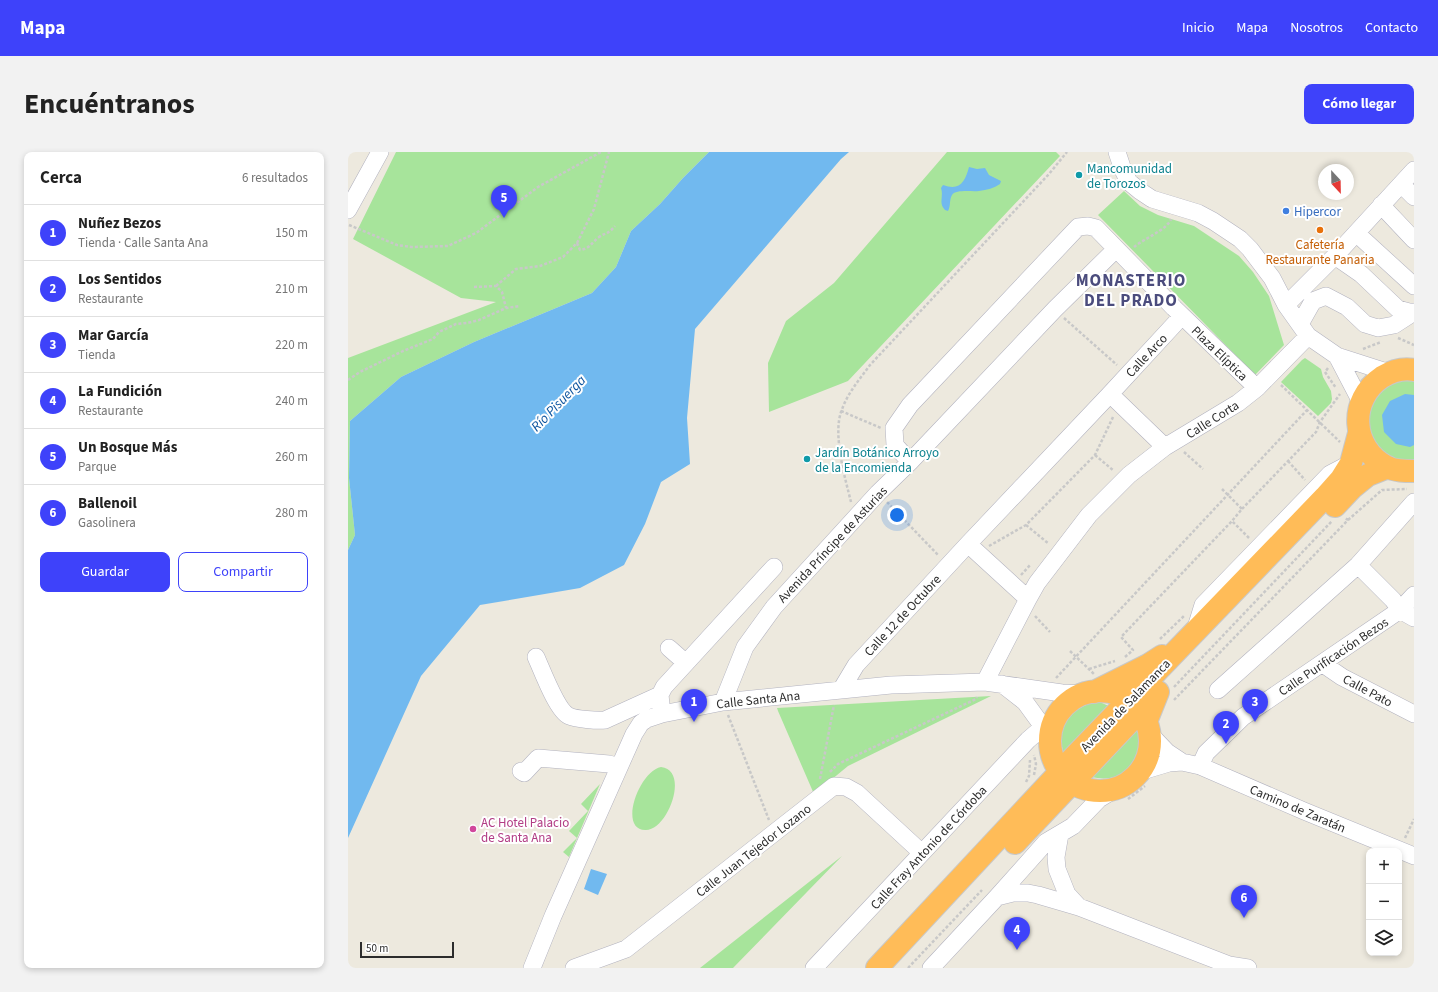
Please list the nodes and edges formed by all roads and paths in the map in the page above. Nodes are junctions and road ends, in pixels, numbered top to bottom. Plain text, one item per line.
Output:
1 (380, 152) edge
2 (601, 152) edge
3 (609, 152) edge
4 (1067, 152) edge
5 (1117, 152) edge
6 (1414, 170) edge
7 (1402, 184) junction
8 (1414, 197) edge
9 (1381, 205) junction
10 (1175, 206) junction
11 (348, 210) edge
12 (348, 224) edge
13 (615, 226) dead end
14 (1356, 233) junction
15 (1414, 240) edge
16 (577, 243) junction
17 (1120, 253) junction
18 (1335, 256) junction
19 (474, 286) dead end
20 (496, 286) junction
21 (1414, 286) edge
22 (1286, 305) junction
23 (520, 306) dead end
24 (506, 308) junction
25 (1055, 309) junction
26 (1413, 312) edge
27 (1182, 316) junction
28 (1304, 330) junction
29 (1396, 336) dead end
30 (1383, 341) dead end
31 (1414, 345) edge
32 (1359, 350) dead end
33 (1337, 356) junction
34 (1414, 370) edge
35 (1390, 373) junction
36 (1128, 375) junction
37 (1270, 375) junction
38 (348, 380) edge
39 (1257, 388) junction
40 (1115, 399) junction
41 (1360, 402) junction
42 (1307, 410) junction
43 (841, 412) junction
44 (1320, 422) junction
45 (885, 430) dead end
46 (1165, 447) junction
47 (1351, 447) junction
48 (1095, 454) junction
49 (910, 462) junction
50 (1288, 462) junction
51 (1388, 467) junction
52 (1116, 473) dead end
53 (1306, 481) dead end
54 (1413, 487) edge
55 (1222, 489) dead end
56 (878, 493) junction
57 (1228, 494) junction
58 (1242, 509) junction
59 (858, 515) junction
60 (1344, 517) dead end
61 (1335, 519) dead end
62 (1348, 520) junction
63 (1232, 521) junction
64 (1026, 525) junction
65 (1249, 538) dead end
66 (1050, 545) dead end
67 (972, 548) junction
68 (948, 565) junction
69 (1358, 565) junction
70 (774, 566) dead end
71 (1414, 595) edge
72 (1028, 599) junction
73 (1407, 614) edge
74 (1190, 638) junction
75 (669, 648) dead end
76 (1070, 651) dead end
77 (536, 657) dead end
78 (1076, 657) junction
79 (686, 663) junction
80 (1323, 664) junction
81 (1089, 669) junction
82 (985, 682) junction
83 (1052, 682) dead end
84 (1002, 684) junction
85 (1092, 688) junction
86 (838, 690) junction
87 (1218, 690) dead end
88 (1168, 694) junction
89 (660, 696) junction
90 (723, 702) junction
91 (662, 714) junction
92 (1414, 714) edge
93 (1141, 717) junction
94 (1046, 731) junction
95 (1182, 762) junction
96 (1200, 766) junction
97 (619, 767) junction
98 (521, 771) dead end
99 (1139, 772) junction
100 (829, 773) dead end
101 (1066, 777) junction
102 (824, 778) dead end
103 (1120, 786) junction
104 (1414, 819) edge
105 (775, 834) junction
106 (1060, 834) junction
107 (922, 853) junction
108 (1407, 853) edge
109 (997, 897) junction
110 (1079, 907) junction
111 (1231, 967) edge
112 (532, 968) edge
113 (574, 968) edge
114 (814, 968) edge
115 (877, 968) edge
116 (898, 968) edge
117 (930, 968) edge
118 (1248, 968) edge

1 - 11 street
2 - 12 path
3 - 16 path
4 - 43 path
5 - 10 street
6 - 7 street
7 - 8 street
7 - 9 street
9 - 14 street
9 - 15 street
10 - 17 path
10 - 22 street
13 - 16 path
14 - 18 street
14 - 21 street
16 - 20 path
17 - 25 street, Avenida Príncipe de Asturias
17 - 27 street, Plaza Elíptica
17 - 49 street, Plaza Elíptica
18 - 22 street
18 - 26 street
19 - 20 path
20 - 24 path
22 - 28 street
23 - 24 path
24 - 38 path
25 - 36 path
25 - 49 street, Avenida Príncipe de Asturias
26 - 28 street, Plaza Elíptica
27 - 36 street, Calle Arco
27 - 39 street, Plaza Elíptica
28 - 33 street
28 - 37 street, Plaza Elíptica
29 - 31 path
30 - 32 path
33 - 35 street
33 - 41 street
33 - 44 path
34 - 35 highway
35 - 41 highway
36 - 40 street, Calle Arco
37 - 39 street, Plaza Elíptica
37 - 42 path
39 - 46 street, Calle Corta
40 - 46 street
40 - 48 path
40 - 67 street, Calle Arco
41 - 47 highway
42 - 44 path
42 - 57 path
43 - 45 path
43 - 59 path
44 - 47 path
44 - 50 path
46 - 72 street, Calle Corta
47 - 51 highway
47 - 74 highway, Avenida de Salamanca
48 - 52 path
48 - 64 path
49 - 56 street, Avenida Príncipe de Asturias
50 - 53 path
50 - 58 path
51 - 54 highway
51 - 88 highway, Avenida de Salamanca
54 - 62 path
54 - 69 street
55 - 57 path
56 - 59 street, Avenida Príncipe de Asturias
56 - 68 path
57 - 58 path
57 - 78 path
58 - 63 path
59 - 90 street, Avenida Príncipe de Asturias
60 - 62 path
61 - 88 path
62 - 88 path
63 - 65 path
63 - 81 path
64 - 66 path
64 - 67 path
67 - 68 street, Calle 12 de Octubre
67 - 72 street
68 - 86 street, Calle 12 de Octubre
69 - 73 street
69 - 87 street
70 - 79 street
71 - 73 street, Calle Purificación Bezos
72 - 82 street, Calle Corta
73 - 80 street, Calle Purificación Bezos
74 - 85 highway
74 - 93 highway, Avenida de Salamanca
75 - 79 street
76 - 78 path
77 - 89 street
78 - 81 path
78 - 83 path
79 - 89 street
80 - 92 street, Calle Pato
80 - 96 street, Calle Purificación Bezos
81 - 85 path
82 - 84 street, Calle Santa Ana
82 - 86 street, Calle Santa Ana
82 - 100 path
84 - 85 street, Calle Santa Ana
84 - 94 street
85 - 93 highway
85 - 94 highway
86 - 90 street, Calle Santa Ana
86 - 102 path
88 - 93 highway, Avenida de Salamanca
89 - 91 street
90 - 91 street, Calle Santa Ana
90 - 105 path
91 - 97 street, Calle Santa Ana
93 - 95 street, Camino de Zaratán
93 - 99 highway
93 - 101 highway, Avenida de Salamanca
94 - 101 highway
94 - 107 street, Calle Fray Antonio de Córdoba
95 - 96 street, Camino de Zaratán
95 - 99 street, Camino de Zaratán
96 - 108 street, Camino de Zaratán
97 - 98 street
97 - 112 street, Calle Santa Ana
99 - 103 highway
101 - 103 highway
101 - 115 highway, Avenida de Salamanca
101 - 116 highway, Avenida de Salamanca
103 - 106 street
104 - 108 path
105 - 107 street, Calle Juan Tejedor Lozano
105 - 113 street, Calle Juan Tejedor Lozano
106 - 109 street
106 - 110 street
107 - 114 street, Calle Fray Antonio de Córdoba
109 - 110 street
109 - 117 street
110 - 111 street
111 - 118 street

